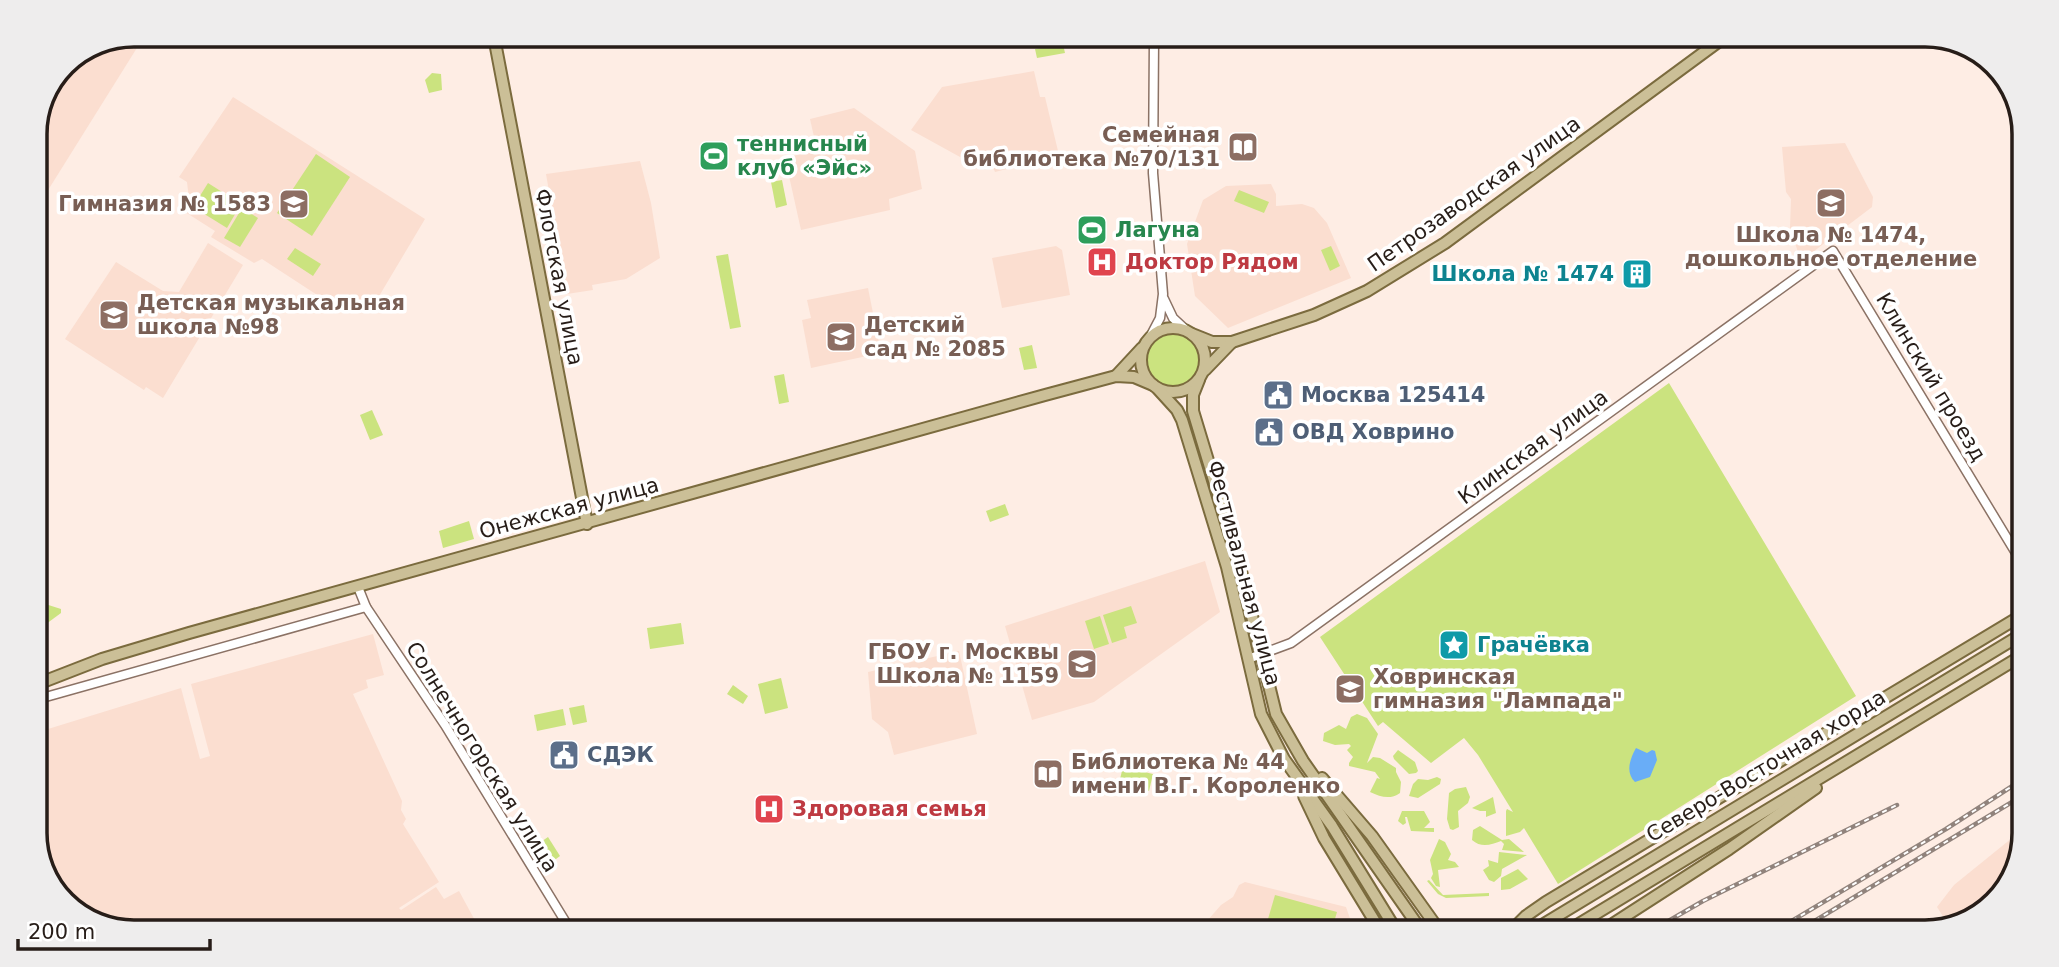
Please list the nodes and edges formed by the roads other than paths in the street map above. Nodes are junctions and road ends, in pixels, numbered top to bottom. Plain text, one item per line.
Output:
1 (496, 47) edge
2 (1154, 47) edge
3 (1711, 47) edge
4 (1833, 251) joint
5 (1163, 294) junction
6 (1189, 332) junction
7 (1147, 341) junction
8 (1232, 342) junction
9 (1116, 376) junction
10 (1201, 376) junction
11 (1155, 387) junction
12 (587, 524) junction
13 (2012, 545) edge
14 (358, 587) junction
15 (366, 607) junction
16 (2012, 622) edge
17 (2012, 640) edge
18 (1261, 654) junction
19 (1248, 659) junction
20 (2012, 662) edge
21 (47, 680) edge
22 (47, 697) edge
23 (1864, 753) junction
24 (1290, 769) junction
25 (1352, 821) junction
26 (1614, 882) junction
27 (564, 920) edge
28 (1374, 920) edge
29 (1390, 920) edge
30 (1415, 920) edge
31 (1431, 920) edge
32 (1522, 920) edge
33 (1540, 920) edge
34 (1551, 920) edge
35 (1586, 920) edge
36 (1619, 920) edge

1 - 12 main road, Флотская улица
2 - 5 street
3 - 8 main road, Петрозаводская улица
4 - 13 street, Клинский проезд
4 - 18 street, Клинская улица
5 - 6 street
5 - 7 street
6 - 7 main road
6 - 8 main road, Петрозаводская улица
6 - 10 main road
7 - 9 main road
7 - 11 main road
8 - 10 main road, Петрозаводская улица
9 - 11 main road, Онежская улица
9 - 12 main road, Онежская улица
10 - 11 main road
10 - 18 main road, Фестивальная улица
11 - 19 main road, Фестивальная улица
12 - 14 main road, Онежская улица
14 - 15 street, Солнечногорская улица
14 - 21 main road, Онежская улица
15 - 22 street
15 - 27 street, Солнечногорская улица
16 - 32 main road
17 - 26 main road, Северо-Восточная хорда
18 - 19 street, Клинская улица
18 - 25 main road, Фестивальная улица
19 - 24 main road, Фестивальная улица
20 - 23 main road, Северо-Восточная хорда
23 - 35 main road, Северо-Восточная хорда
23 - 36 main road
24 - 28 main road
24 - 29 main road
25 - 30 main road
25 - 31 main road
26 - 33 main road
26 - 34 main road, Северо-Восточная хорда

